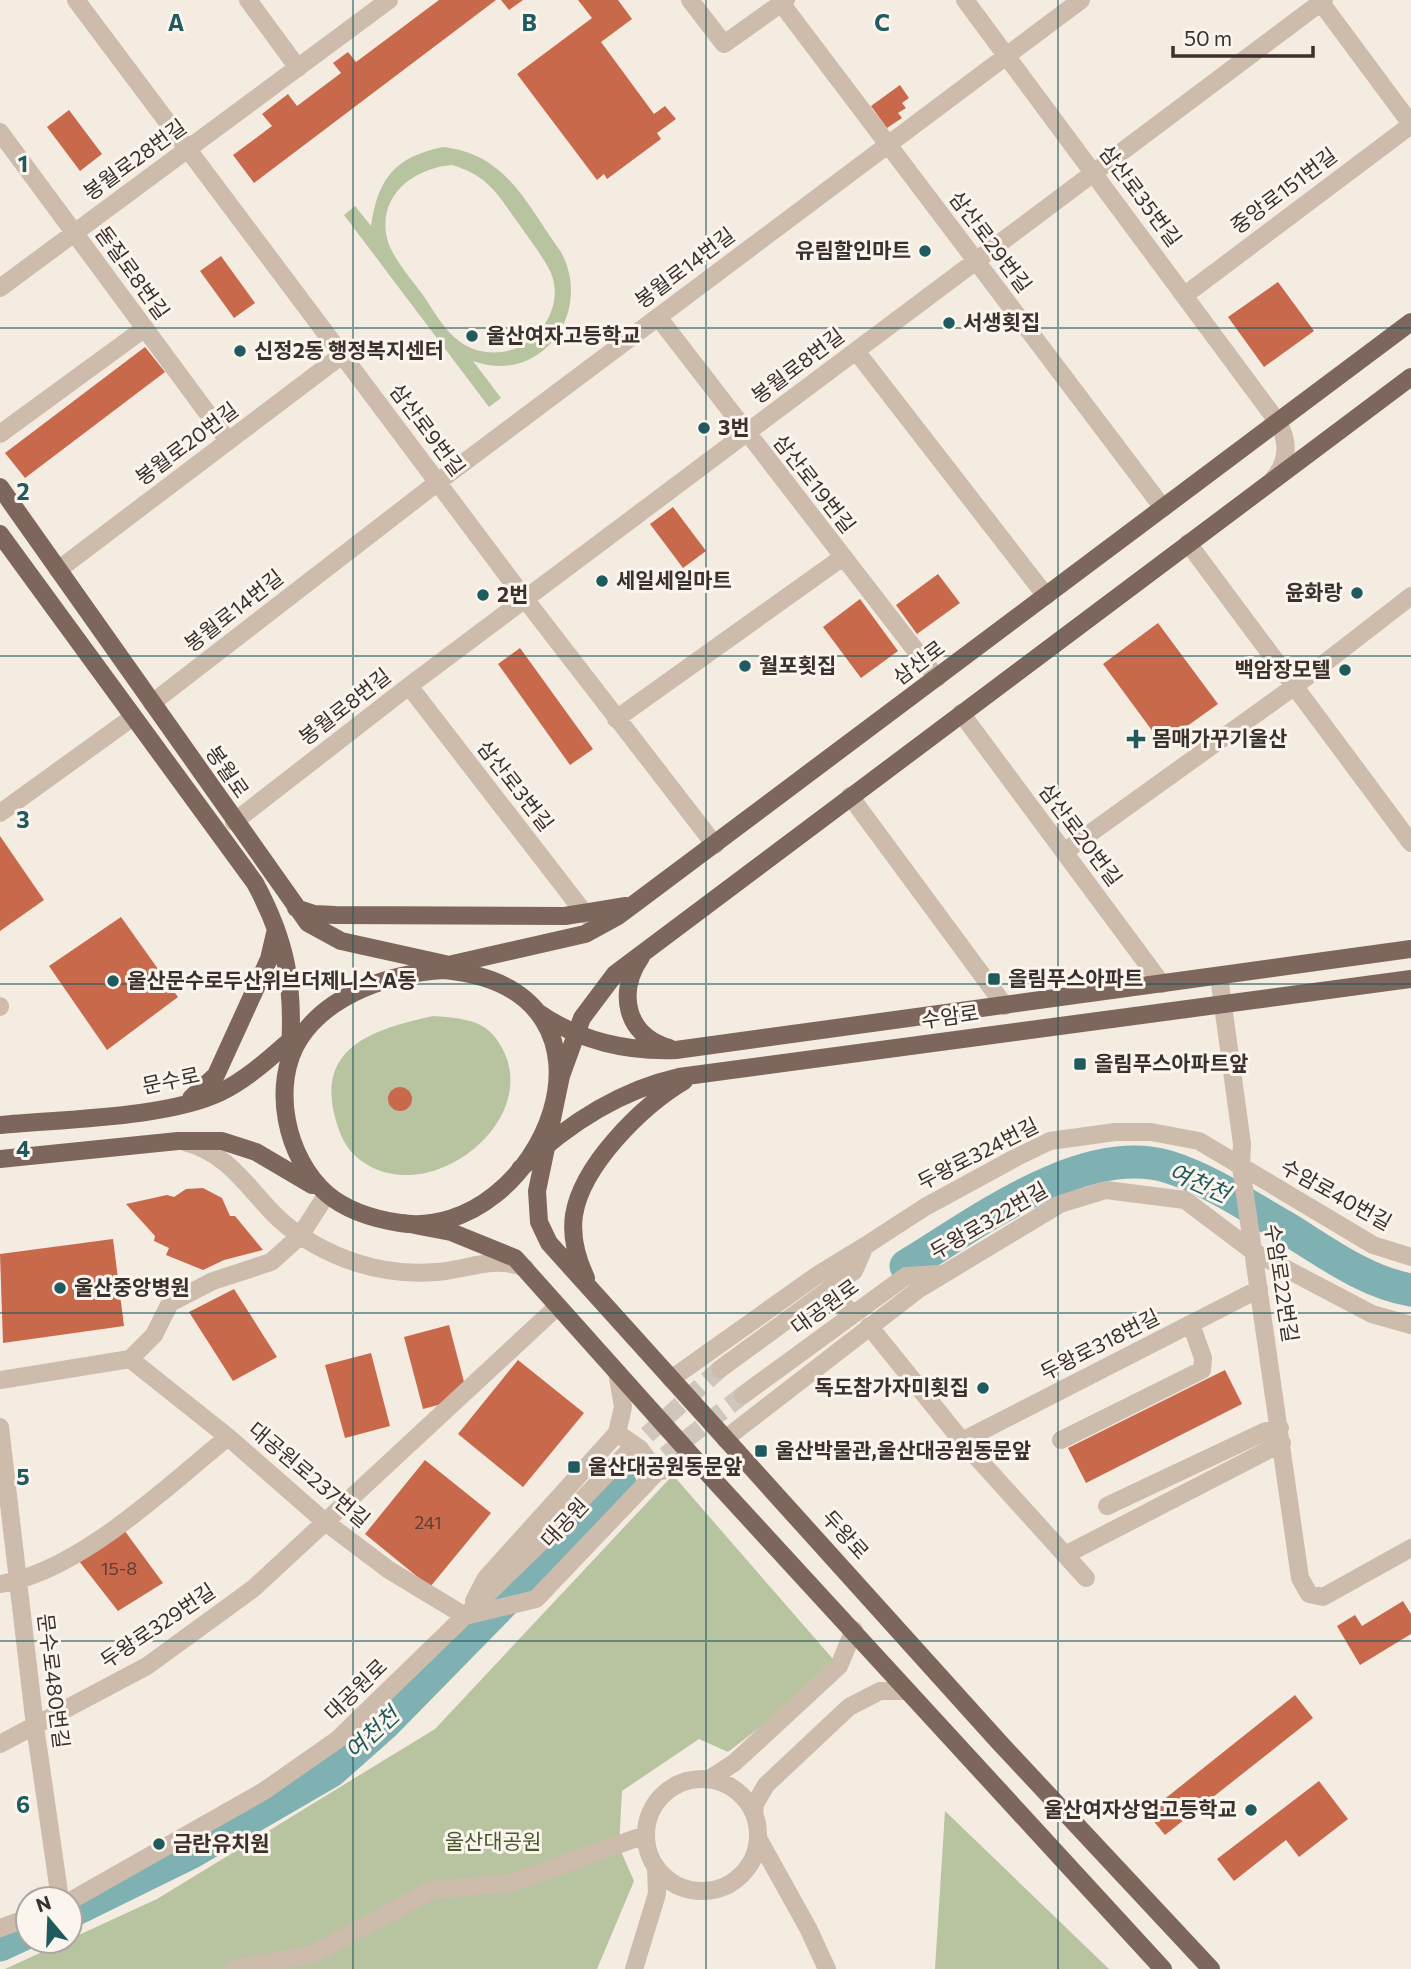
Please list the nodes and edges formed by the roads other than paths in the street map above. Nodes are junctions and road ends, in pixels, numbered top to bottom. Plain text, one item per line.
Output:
1 (76, 0) edge
2 (248, 0) edge
3 (389, 0) edge
4 (690, 0) edge
5 (965, 0) edge
6 (1082, 0) edge
7 (783, 1) edge
8 (1321, 1) edge
9 (1007, 56) junction
10 (298, 68) junction
11 (1411, 125) edge
12 (0, 131) edge
13 (888, 145) junction
14 (188, 149) junction
15 (1094, 173) junction
16 (75, 233) junction
17 (976, 261) junction
18 (0, 288) edge
19 (1185, 295) junction
20 (658, 317) junction
21 (1411, 322) edge
22 (145, 328) junction
23 (856, 351) junction
24 (342, 355) junction
25 (1411, 377) edge
26 (1277, 421) junction
27 (0, 434) edge
28 (746, 434) junction
29 (228, 441) junction
30 (1274, 478) junction
31 (438, 482) junction
32 (0, 487) edge
33 (1163, 508) junction
34 (0, 534) edge
35 (1188, 543) junction
36 (842, 557) junction
37 (58, 570) junction
38 (1046, 596) junction
39 (1411, 596) edge
40 (525, 599) junction
41 (937, 678) junction
42 (409, 686) junction
43 (1295, 686) junction
44 (152, 703) junction
45 (961, 713) junction
46 (133, 717) junction
47 (616, 719) junction
48 (850, 796) junction
49 (3, 806) edge
50 (234, 822) junction
51 (1411, 843) edge
52 (715, 845) junction
53 (1064, 852) junction
54 (636, 904) junction
55 (296, 908) junction
56 (586, 915) junction
57 (276, 925) junction
58 (647, 948) junction
59 (1411, 948) edge
60 (450, 965) junction
61 (422, 971) junction
62 (1219, 976) junction
63 (492, 978) junction
64 (1411, 979) edge
65 (1162, 984) junction
66 (1223, 1003) junction
67 (1004, 1006) junction
68 (323, 1012) junction
69 (539, 1013) junction
70 (575, 1032) junction
71 (290, 1040) junction
72 (676, 1050) junction
73 (289, 1063) junction
74 (701, 1074) junction
75 (557, 1096) junction
76 (177, 1107) junction
77 (0, 1125) edge
78 (178, 1141) junction
79 (547, 1145) junction
80 (0, 1159) edge
81 (1241, 1167) junction
82 (520, 1169) junction
83 (327, 1194) junction
84 (404, 1223) junction
85 (300, 1236) junction
86 (865, 1246) junction
87 (1254, 1252) junction
88 (1411, 1257) edge
89 (525, 1268) junction
90 (942, 1274) junction
91 (1259, 1289) junction
92 (592, 1290) junction
93 (827, 1292) junction
94 (558, 1306) junction
95 (854, 1314) junction
96 (1191, 1324) junction
97 (1411, 1325) edge
98 (869, 1326) junction
99 (130, 1359) junction
100 (720, 1369) tunnel mouth
101 (617, 1372) junction
102 (671, 1379) junction
103 (0, 1380) edge
104 (743, 1395) tunnel mouth
105 (0, 1427) edge
106 (617, 1433) junction
107 (1281, 1436) junction
108 (228, 1437) junction
109 (725, 1439) junction
110 (1061, 1440) dead end
111 (962, 1441) junction
112 (627, 1452) tunnel mouth
113 (701, 1466) junction
114 (650, 1472) junction
115 (1107, 1506) dead end
116 (324, 1521) junction
117 (1411, 1548) edge
118 (1066, 1555) junction
119 (1086, 1578) dead end
120 (18, 1581) junction
121 (0, 1584) edge
122 (465, 1616) junction
123 (854, 1630) junction
124 (908, 1690) junction
125 (35, 1726) junction
126 (0, 1744) edge
127 (709, 1779) junction
128 (754, 1814) junction
129 (645, 1835) junction
130 (758, 1838) junction
131 (656, 1868) junction
132 (58, 1885) edge
133 (84, 1892) edge
134 (234, 1969) edge
135 (634, 1969) edge
136 (827, 1969) edge
137 (1163, 1969) edge
138 (1212, 1969) edge

1 - 14 street, 삼산로9번길
2 - 10 street
3 - 10 street, 봉월로28번길
4 - 7 street
5 - 9 street, 삼산로35번길
6 - 9 street, 봉월로14번길
7 - 13 street, 삼산로29번길
8 - 11 street
8 - 15 street, 봉월로8번길
9 - 13 street, 봉월로14번길
9 - 15 street, 삼산로35번길
10 - 14 street, 봉월로28번길
11 - 19 street, 중앙로151번길
12 - 16 street, 돋질로8번길
13 - 17 street, 삼산로29번길
13 - 20 street, 봉월로14번길
14 - 16 street, 봉월로28번길
14 - 24 street, 삼산로9번길
15 - 17 street, 봉월로8번길
15 - 19 street, 삼산로35번길
16 - 18 street, 봉월로28번길
16 - 22 street, 돋질로8번길
17 - 23 street, 봉월로8번길
17 - 33 street, 삼산로29번길
19 - 26 street, 삼산로35번길
20 - 28 street, 삼산로19번길
20 - 31 street, 봉월로14번길
21 - 26 main road, 삼산로
22 - 27 street
22 - 29 street, 돋질로8번길
23 - 28 street, 봉월로8번길
23 - 38 street
24 - 29 street, 봉월로20번길
24 - 31 street, 삼산로9번길
25 - 30 main road
26 - 30 street
26 - 33 main road, 삼산로
28 - 36 street, 삼산로19번길
28 - 40 street, 봉월로8번길
29 - 37 street, 봉월로20번길
30 - 35 main road
31 - 40 street, 삼산로9번길
31 - 44 street, 봉월로14번길
32 - 37 main road, 봉월로
33 - 38 main road, 삼산로
34 - 46 main road
35 - 43 street
35 - 45 main road
36 - 41 street, 삼산로19번길
36 - 47 street
37 - 44 main road, 봉월로
38 - 41 main road, 삼산로
39 - 43 street
40 - 42 street, 봉월로8번길
40 - 47 street, 삼산로9번길
41 - 52 main road, 삼산로
42 - 50 street, 봉월로8번길
42 - 56 street, 삼산로3번길
43 - 51 street
43 - 53 street
44 - 50 main road, 봉월로
45 - 48 main road
45 - 53 street, 삼산로20번길
46 - 49 street
46 - 57 main road
47 - 52 street, 삼산로9번길
48 - 58 main road
48 - 67 street, 수암로
50 - 55 main road, 봉월로
52 - 54 main road, 삼산로
53 - 65 street, 삼산로20번길
54 - 56 main road
54 - 60 main road, 삼산로
55 - 56 main road
55 - 60 main road, 봉월로
57 - 71 main road
57 - 76 main road
58 - 70 main road
58 - 72 main road
59 - 62 main road, 수암로
60 - 61 main road, 삼산로
60 - 63 main road, 봉월로
61 - 63 main road
61 - 68 main road
62 - 65 main road, 수암로
62 - 66 street, 수암로22번길
63 - 69 main road
64 - 66 main road, 수암로
65 - 67 main road, 수암로
66 - 74 main road, 수암로
66 - 81 street, 수암로22번길
67 - 72 main road, 수암로
68 - 71 main road, 문수로
68 - 73 main road
69 - 70 main road, 수암로
69 - 75 main road
70 - 72 main road, 수암로
70 - 75 main road
71 - 73 main road
71 - 76 main road, 문수로
73 - 83 main road
74 - 79 main road, 수암로
74 - 92 main road
75 - 79 main road, 두왕로
75 - 82 main road
76 - 77 main road, 문수로
78 - 80 main road
78 - 83 main road
78 - 85 street
79 - 82 main road, 수암로
79 - 92 main road, 두왕로
81 - 86 street, 두왕로324번길
81 - 87 street, 수암로22번길
81 - 88 street, 수암로40번길
82 - 84 main road
83 - 84 main road
83 - 85 street
84 - 89 main road
85 - 89 street
85 - 99 street
86 - 93 street, 대공원로
86 - 102 street, 두왕로324번길
87 - 90 street, 두왕로322번길
87 - 91 street, 수암로22번길
87 - 97 street, 두왕로322번길
89 - 94 main road
90 - 95 street, 대공원로
90 - 98 street, 두왕로322번길
91 - 96 street, 두왕로318번길
91 - 107 street, 수암로22번길
92 - 102 main road, 두왕로
93 - 95 street
93 - 100 street, 대공원로
94 - 101 main road
94 - 116 street, 두왕로329번길
95 - 104 street, 대공원로
96 - 110 street
96 - 111 street, 두왕로318번길
98 - 109 street, 두왕로322번길
98 - 111 street
99 - 103 street
99 - 108 street, 대공원로237번길
101 - 106 street
101 - 113 main road
102 - 109 main road, 두왕로
105 - 120 street, 문수로480번길
106 - 114 street
106 - 122 street
107 - 115 street
107 - 117 street, 수암로22번길
107 - 118 street
108 - 116 street, 대공원로237번길
108 - 120 street
109 - 138 main road, 두왕로
111 - 118 street
112 - 122 street, 대공원로
113 - 114 street
113 - 123 main road
114 - 122 street
116 - 122 street, 대공원로237번길
116 - 125 street, 두왕로329번길
118 - 119 street
120 - 121 street
120 - 125 street, 문수로480번길
122 - 133 street, 대공원로
123 - 124 main road
123 - 127 street
124 - 128 street
124 - 137 main road
125 - 126 street, 두왕로329번길
125 - 132 street, 문수로480번길
127 - 128 street
127 - 129 street
128 - 130 street
129 - 131 street
129 - 134 street
130 - 131 street
130 - 136 street
131 - 135 street

